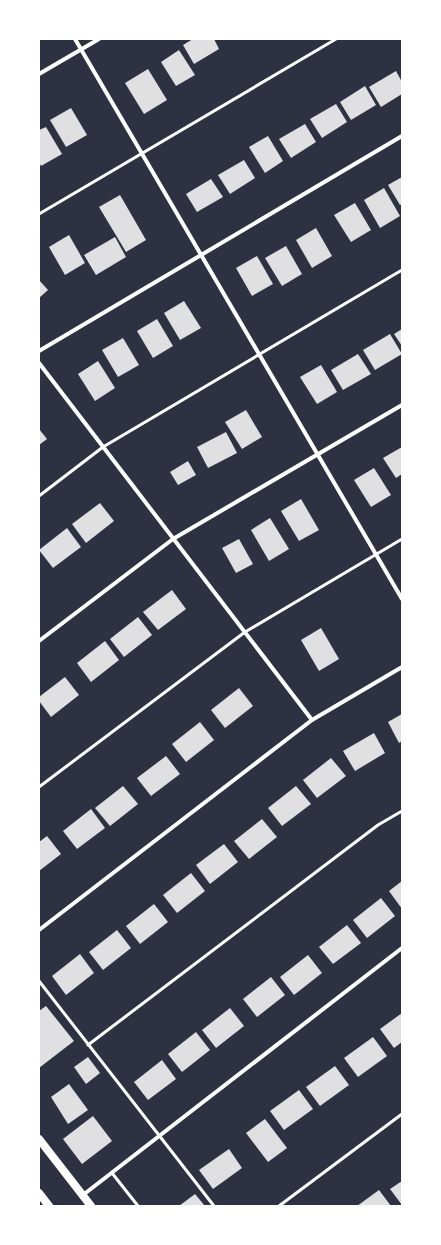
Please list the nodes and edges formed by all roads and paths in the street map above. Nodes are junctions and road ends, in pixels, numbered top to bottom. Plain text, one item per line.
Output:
1 (75, 39) edge
2 (99, 39) edge
3 (336, 39) edge
4 (81, 50) junction
5 (39, 74) edge
6 (402, 136) edge
7 (142, 153) junction
8 (39, 214) edge
9 (201, 255) junction
10 (402, 270) edge
11 (39, 351) edge
12 (259, 354) junction
13 (39, 363) edge
14 (402, 405) edge
15 (103, 447) junction
16 (317, 455) junction
17 (39, 496) edge
18 (173, 539) junction
19 (402, 539) edge
20 (376, 554) junction
21 (402, 599) edge
22 (245, 632) junction
23 (39, 641) edge
24 (402, 667) edge
25 (312, 720) junction
26 (39, 787) edge
27 (402, 811) edge
28 (39, 930) edge
29 (402, 948) edge
30 (39, 981) edge
31 (88, 1045) junction
32 (402, 1114) edge
33 (160, 1136) junction
34 (39, 1139) edge
35 (112, 1173) junction
36 (40, 1194) edge
37 (83, 1196) junction
38 (40, 1206) edge
39 (49, 1206) edge
40 (91, 1206) edge
41 (138, 1206) edge
42 (214, 1206) edge
43 (279, 1206) edge

1 - 4 street
2 - 4 street
3 - 7 lane
4 - 5 street
4 - 7 street
6 - 9 street
7 - 8 lane
7 - 9 street
9 - 11 street
9 - 12 street
10 - 12 lane
12 - 15 lane
12 - 16 street
13 - 15 street
14 - 16 street
15 - 17 lane
15 - 18 street
16 - 18 street
16 - 20 street
18 - 22 street
18 - 23 street
19 - 20 lane
20 - 21 street
20 - 22 lane
22 - 25 street
22 - 26 lane
24 - 25 street
25 - 28 street
27 - 31 lane
29 - 33 street
30 - 31 lane
31 - 33 lane
32 - 43 lane
33 - 35 street
33 - 42 lane
34 - 37 main road
35 - 37 street
35 - 41 lane
36 - 38 main road
36 - 39 main road
37 - 40 main road

